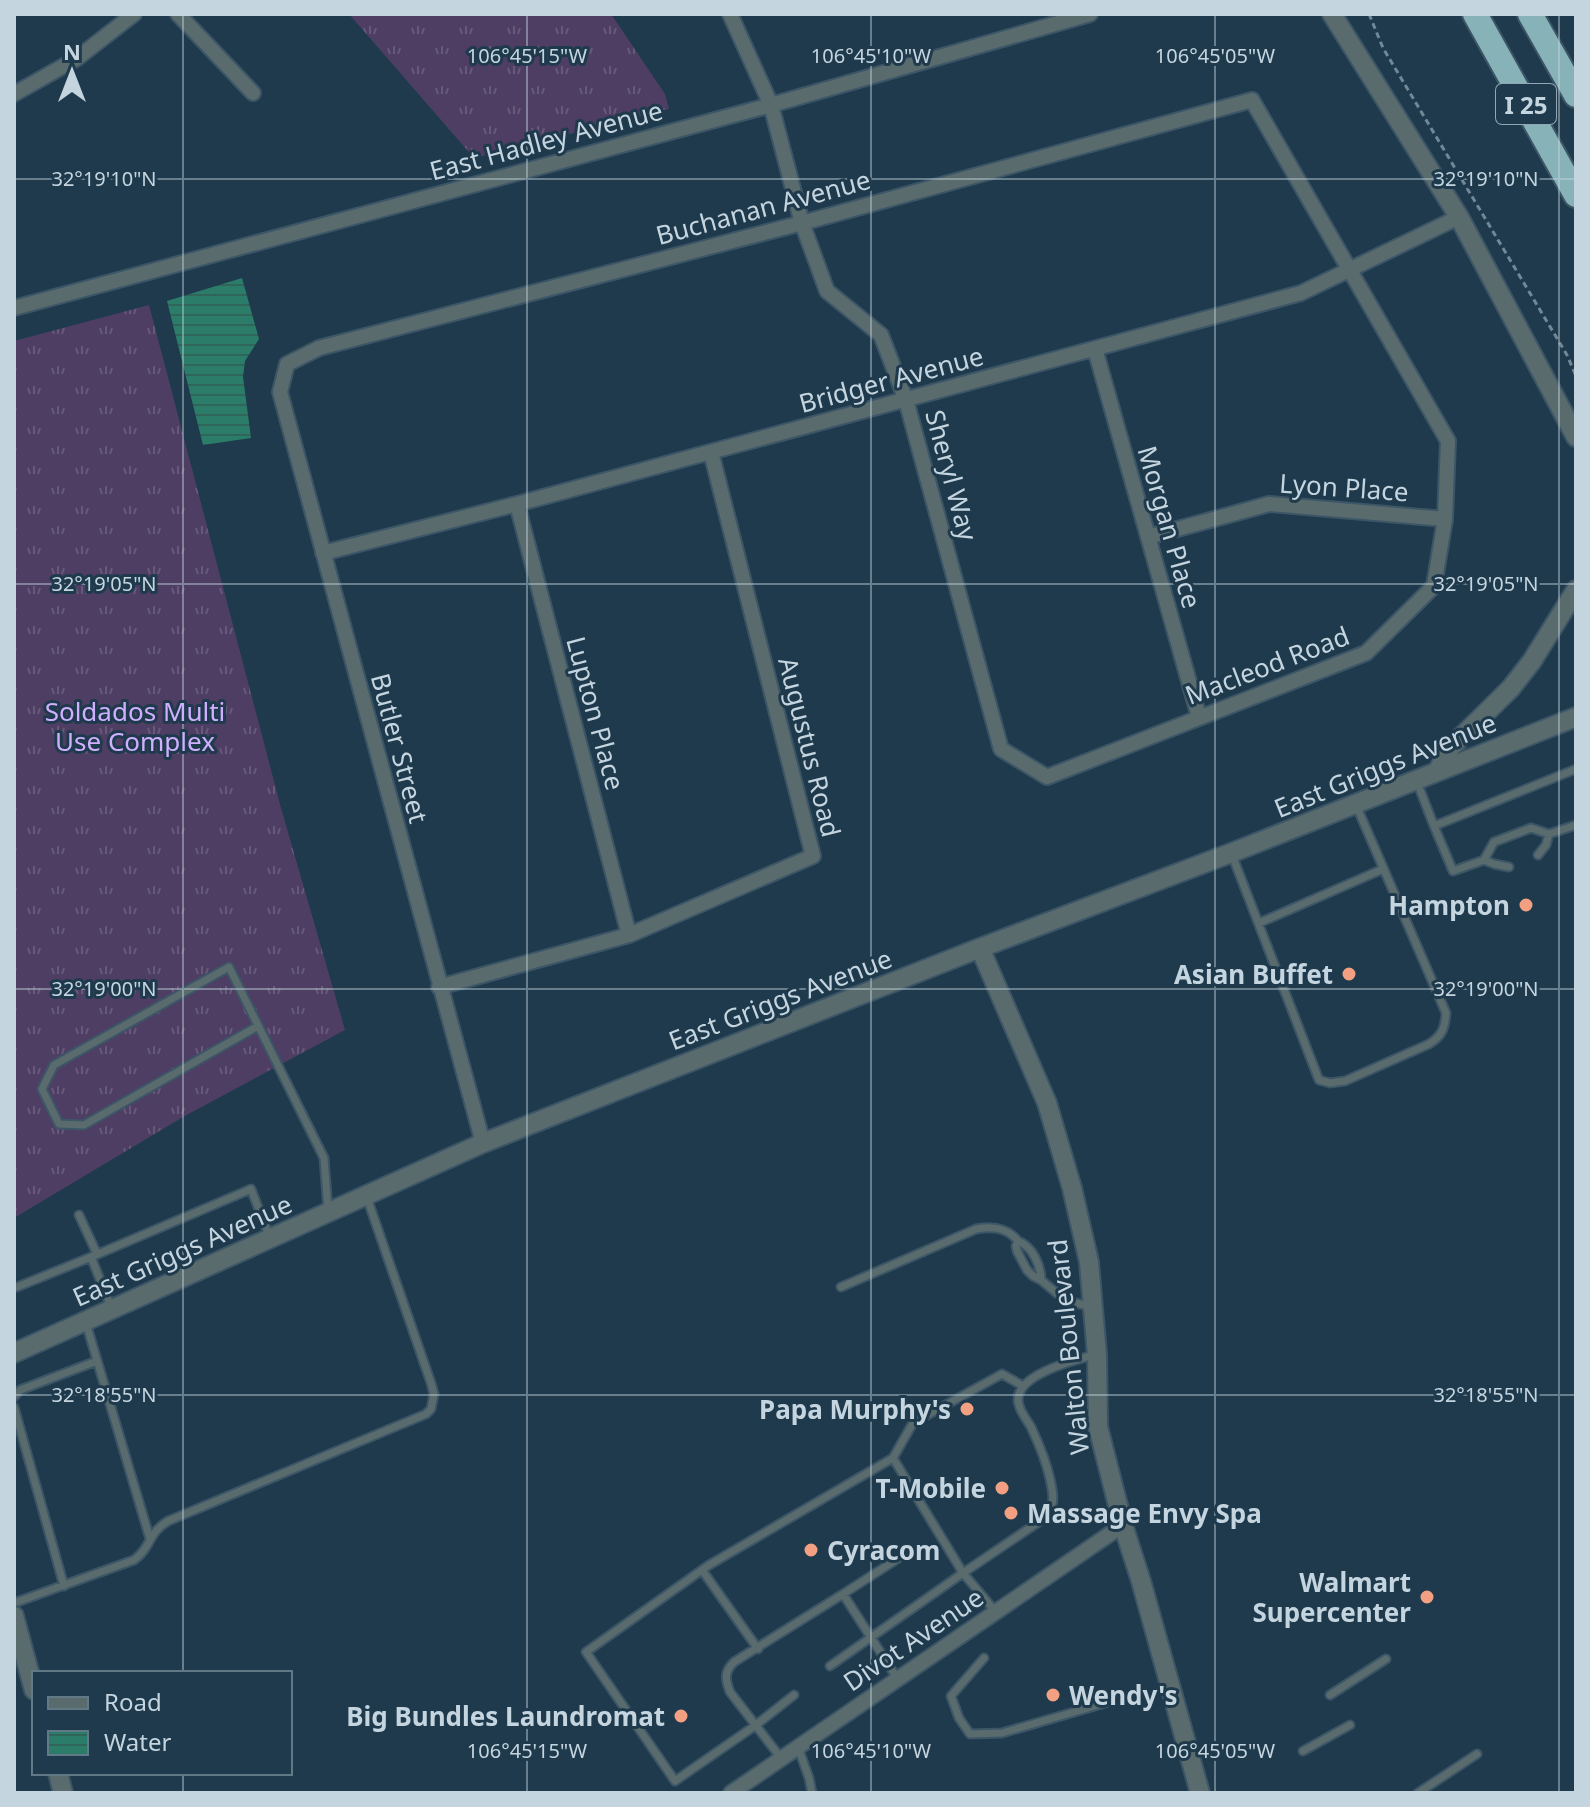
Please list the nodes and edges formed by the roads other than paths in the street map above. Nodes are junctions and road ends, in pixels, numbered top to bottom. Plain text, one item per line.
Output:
1 (134, 14) edge
2 (178, 14) edge
3 (730, 14) edge
4 (1090, 14) edge
5 (1332, 14) edge
6 (1475, 14) edge
7 (1530, 14) edge
8 (253, 93) dead end
9 (14, 94) edge
10 (1576, 95) edge
11 (1252, 100) joint
12 (771, 105) junction
13 (1576, 195) edge
14 (1459, 217) junction
15 (802, 223) junction
16 (1350, 271) junction
17 (14, 308) edge
18 (1095, 349) junction
19 (287, 364) joint
20 (906, 400) junction
21 (1576, 437) edge
22 (711, 452) junction
23 (517, 504) junction
24 (1445, 519) junction
25 (1148, 537) junction
26 (323, 553) junction
27 (1576, 590) edge
28 (1199, 717) junction
29 (1576, 717) edge
30 (1001, 749) joint
31 (1576, 769) edge
32 (1438, 771) junction
33 (1416, 780) junction
34 (1355, 804) junction
35 (1576, 825) edge
36 (1434, 826) junction
37 (1549, 834) junction
38 (1231, 853) junction
39 (1538, 855) dead end
40 (1484, 860) junction
41 (1509, 867) dead end
42 (1383, 869) junction
43 (1259, 923) junction
44 (629, 935) junction
45 (980, 948) junction
46 (439, 987) junction
47 (258, 1026) junction
48 (483, 1143) junction
49 (366, 1195) junction
50 (328, 1213) junction
51 (79, 1215) dead end
52 (270, 1239) junction
53 (1018, 1241) junction
54 (94, 1256) junction
55 (1041, 1280) junction
56 (17, 1287) dead end
57 (841, 1287) dead end
58 (1093, 1308) junction
59 (111, 1309) junction
60 (85, 1321) junction
61 (14, 1353) edge
62 (1097, 1355) junction
63 (97, 1361) junction
64 (1023, 1386) junction
65 (14, 1397) edge
66 (14, 1407) edge
67 (893, 1458) junction
68 (1123, 1525) junction
69 (150, 1539) junction
70 (905, 1554) dead end
71 (702, 1570) junction
72 (963, 1573) junction
73 (64, 1586) junction
74 (843, 1594) junction
75 (14, 1603) edge
76 (995, 1611) junction
77 (14, 1616) edge
78 (870, 1637) junction
79 (758, 1649) junction
80 (18, 1651) edge
81 (984, 1658) dead end
82 (1386, 1659) dead end
83 (830, 1666) dead end
84 (897, 1678) junction
85 (32, 1685) edge
86 (794, 1695) dead end
87 (1330, 1695) dead end
88 (1112, 1701) dead end
89 (756, 1725) junction
90 (1350, 1725) dead end
91 (798, 1747) junction
92 (1303, 1751) dead end
93 (1477, 1754) dead end
94 (781, 1758) junction
95 (731, 1793) edge
96 (812, 1793) edge
97 (1200, 1793) edge
98 (1418, 1793) edge

1 - 9 street
2 - 8 street
3 - 12 street, Sheryl Way
4 - 12 street, East Hadley Avenue
5 - 14 street
6 - 13 highway, I 25
7 - 10 highway, I 25
11 - 15 street, Buchanan Avenue
11 - 16 street, Macleod Road
12 - 15 street, Sheryl Way
12 - 17 street, East Hadley Avenue
14 - 16 street, Bridger Avenue
14 - 21 street
15 - 19 street, Buchanan Avenue
15 - 20 street, Sheryl Way
16 - 18 street, Bridger Avenue
16 - 24 street, Macleod Road
18 - 20 street, Bridger Avenue
18 - 25 street, Morgan Place
19 - 26 street, Butler Street
20 - 22 street, Bridger Avenue
20 - 30 street, Sheryl Way
22 - 23 street, Bridger Avenue
22 - 44 street, Augustus Road
23 - 26 street, Bridger Avenue
23 - 44 street, Lupton Place
24 - 25 street, Lyon Place
24 - 28 street, Macleod Road
25 - 28 street, Morgan Place
26 - 46 street, Butler Street
27 - 32 street
28 - 30 street, Macleod Road
29 - 32 street, East Griggs Avenue
31 - 36 lane
32 - 33 street, East Griggs Avenue
33 - 34 street, East Griggs Avenue
33 - 36 lane
34 - 38 street, East Griggs Avenue
34 - 42 lane
35 - 37 lane
36 - 40 lane
37 - 39 lane
37 - 40 lane
38 - 43 lane
38 - 45 street, East Griggs Avenue
40 - 41 lane
42 - 43 lane
42 - 43 lane
44 - 46 street, Augustus Road
45 - 48 street, East Griggs Avenue
45 - 58 street, Walton Boulevard
46 - 48 street, Butler Street
47 - 47 lane
47 - 50 lane
48 - 49 street, East Griggs Avenue
49 - 50 street, East Griggs Avenue
49 - 69 lane
50 - 52 street, East Griggs Avenue
51 - 54 lane
52 - 54 lane
52 - 59 street, East Griggs Avenue
53 - 55 lane
53 - 55 lane
53 - 57 lane
54 - 56 lane
54 - 59 lane
55 - 58 lane
58 - 62 street, Walton Boulevard
59 - 60 street, East Griggs Avenue
60 - 61 street, East Griggs Avenue
60 - 63 lane
62 - 64 lane
62 - 68 street, Walton Boulevard
63 - 65 lane
63 - 69 lane
64 - 67 lane
64 - 72 lane
66 - 73 lane
67 - 71 lane
67 - 72 lane
68 - 76 street, Divot Avenue
68 - 97 street, Walton Boulevard
69 - 73 lane
70 - 74 lane
71 - 79 lane
71 - 89 lane
72 - 76 lane
72 - 78 lane
73 - 75 lane
74 - 78 lane
74 - 79 lane
76 - 84 street, Divot Avenue
77 - 80 street
78 - 83 lane
78 - 84 lane
79 - 89 lane
80 - 85 street
81 - 88 lane
82 - 87 lane
84 - 91 street, Divot Avenue
86 - 89 lane
89 - 94 lane
90 - 92 lane
91 - 94 street, Divot Avenue
91 - 96 lane
93 - 98 lane
94 - 95 street, Divot Avenue

